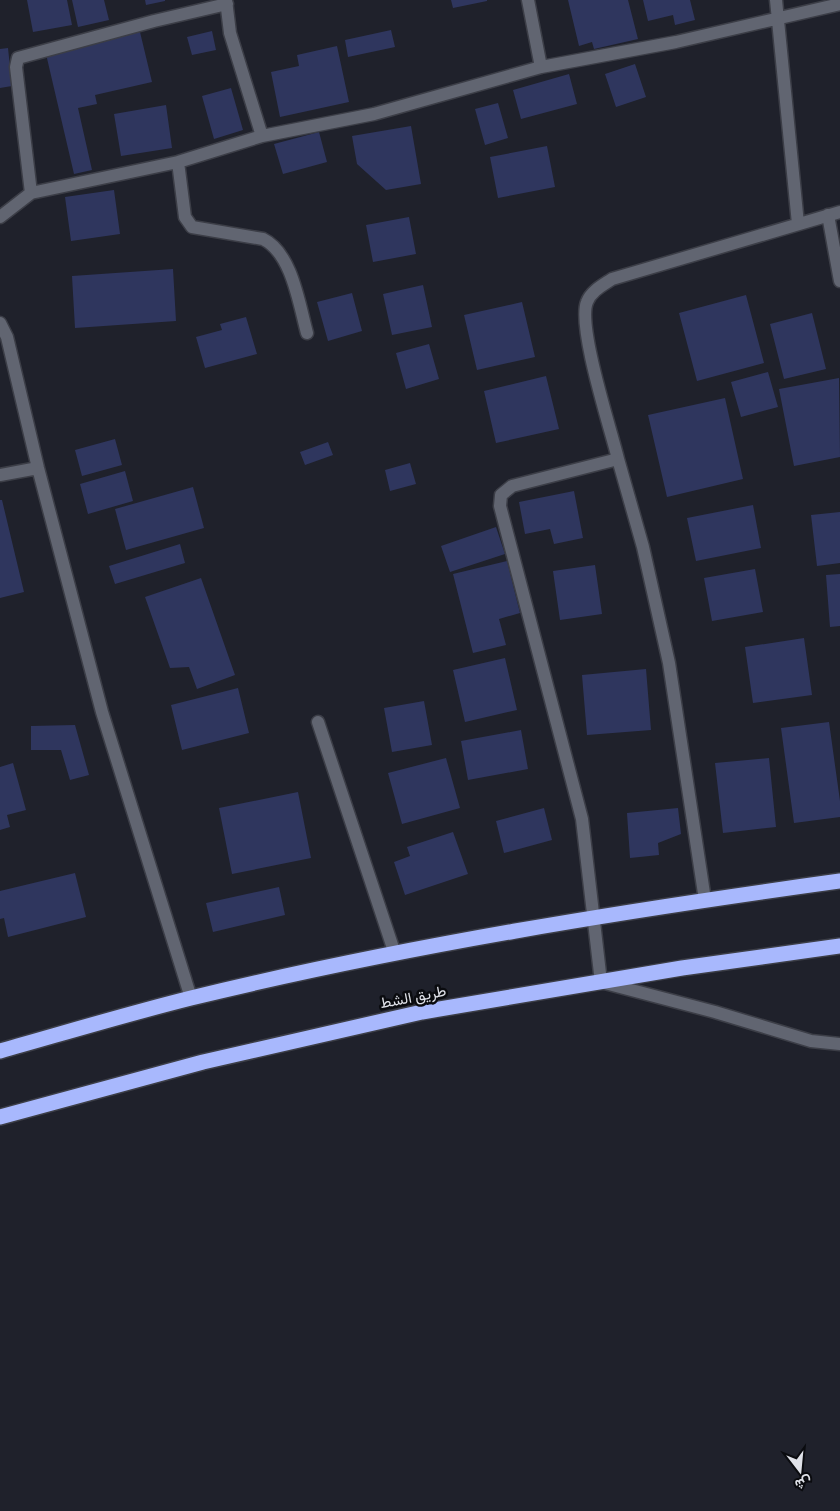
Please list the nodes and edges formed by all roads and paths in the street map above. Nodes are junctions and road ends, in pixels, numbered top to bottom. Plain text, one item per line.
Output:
1 (528, 0) edge
2 (776, 0) edge
3 (226, 2) edge
4 (840, 4) edge
5 (778, 20) junction
6 (541, 67) junction
7 (262, 136) junction
8 (178, 162) junction
9 (31, 193) junction
10 (834, 214) edge
11 (0, 217) edge
12 (798, 224) junction
13 (840, 280) edge
14 (0, 323) edge
15 (307, 333) dead end
16 (618, 459) junction
17 (38, 468) junction
18 (0, 475) edge
19 (318, 722) dead end
20 (840, 881) edge
21 (705, 900) junction
22 (594, 919) junction
23 (840, 946) edge
24 (395, 954) junction
25 (601, 982) junction
26 (191, 998) junction
27 (840, 1044) edge
28 (0, 1051) edge
29 (0, 1117) edge

1 - 6 street
2 - 5 street
3 - 7 street
3 - 9 street
4 - 5 street
5 - 6 street
5 - 12 street
6 - 7 street
7 - 8 street
8 - 9 street
8 - 15 street
9 - 11 street
10 - 12 street
10 - 13 street
12 - 16 street
14 - 17 street
16 - 21 street
16 - 22 street
17 - 18 street
17 - 26 street
19 - 24 street
20 - 21 highway
21 - 22 highway
22 - 24 highway
22 - 25 street
23 - 25 highway, طريق الشط
24 - 26 highway
25 - 27 street
25 - 29 highway, طريق الشط
26 - 28 highway

